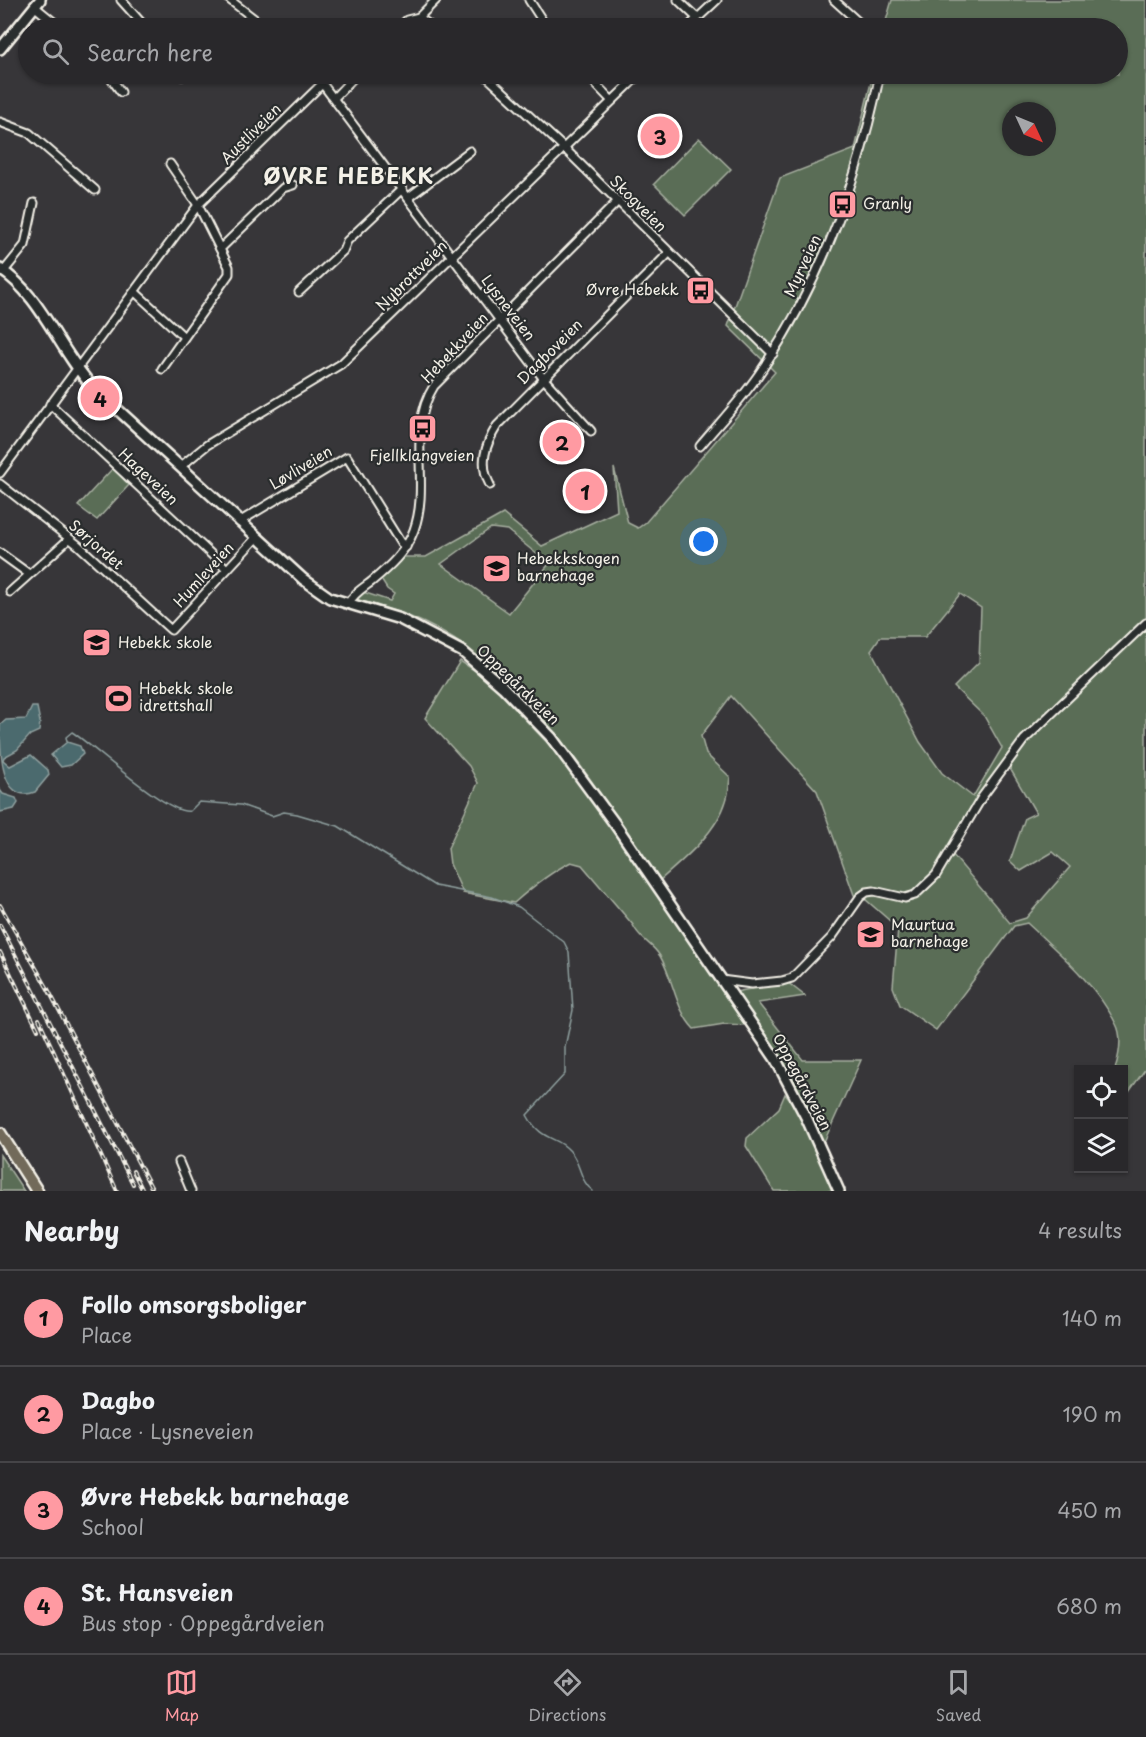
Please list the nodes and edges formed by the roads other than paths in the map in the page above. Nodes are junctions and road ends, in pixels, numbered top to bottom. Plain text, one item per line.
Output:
1 (121, 0) edge
2 (230, 0) edge
3 (436, 0) edge
4 (529, 0) edge
5 (678, 0) edge
6 (717, 0) edge
7 (834, 0) edge
8 (37, 3) edge
9 (419, 17) joint
10 (24, 18) edge
11 (51, 18) edge
12 (137, 18) edge
13 (253, 18) edge
14 (415, 18) edge
15 (541, 18) edge
16 (698, 18) joint
17 (855, 18) edge
18 (18, 25) edge
19 (12, 32) junction
20 (0, 40) edge
21 (0, 49) edge
22 (116, 84) edge
23 (322, 84) edge
24 (324, 84) edge
25 (347, 84) edge
26 (495, 84) edge
27 (596, 84) edge
28 (629, 84) edge
29 (878, 84) edge
30 (122, 92) dead end
31 (335, 97) junction
32 (611, 100) junction
33 (0, 122) edge
34 (563, 147) junction
35 (470, 151) dead end
36 (170, 164) dead end
37 (293, 185) dead end
38 (402, 189) junction
39 (95, 190) dead end
40 (409, 197) junction
41 (616, 202) junction
42 (34, 203) dead end
43 (198, 205) junction
44 (220, 249) junction
45 (668, 254) junction
46 (452, 255) junction
47 (2, 270) edge
48 (135, 292) junction
49 (298, 292) dead end
50 (500, 319) junction
51 (184, 337) junction
52 (772, 354) junction
53 (77, 369) junction
54 (162, 369) dead end
55 (543, 378) junction
56 (50, 404) junction
57 (591, 431) dead end
58 (700, 446) dead end
59 (180, 467) junction
60 (0, 473) edge
61 (0, 484) edge
62 (490, 485) dead end
63 (239, 522) junction
64 (257, 537) junction
65 (69, 539) junction
66 (406, 547) junction
67 (0, 553) edge
68 (227, 569) junction
69 (29, 574) junction
70 (10, 592) dead end
71 (348, 604) junction
72 (1146, 623) edge
73 (171, 630) joint
74 (721, 980) junction
75 (0, 1133) edge
76 (179, 1162) dead end
77 (37, 1191) edge
78 (191, 1191) edge
79 (839, 1191) edge

1 - 12 street
2 - 13 street
3 - 9 street
4 - 15 street
5 - 16 street
6 - 16 street
7 - 17 street
8 - 10 main road
8 - 11 street
9 - 14 street
18 - 19 main road
19 - 20 main road
19 - 21 main road
22 - 30 street
23 - 43 street, Austliveien
24 - 31 street, Lysneveien
25 - 31 street
26 - 34 street, Skogveien
27 - 32 street
28 - 32 street, Nybrottveien
29 - 52 street, Myrveien
31 - 38 street, Lysneveien
32 - 34 street, Nybrottveien
33 - 39 street
34 - 41 street, Skogveien
34 - 46 street, Nybrottveien
35 - 40 street
36 - 43 street
37 - 44 street
38 - 40 street, Lysneveien
38 - 49 street
40 - 46 street, Lysneveien
41 - 45 street, Skogveien
41 - 50 street, Hebekkveien
42 - 47 street, Oppegårdveien
43 - 44 street
43 - 48 street, Austliveien
44 - 51 street
45 - 52 street, Skogveien
45 - 55 street, Dagboveien
46 - 50 street, Lysneveien
46 - 59 street, Nybrottveien
47 - 53 main road, Oppegårdveien
48 - 51 street
48 - 53 street, Austliveien
50 - 55 street, Lysneveien
50 - 66 street, Hebekkveien
51 - 54 street
52 - 58 street, Myrveien
53 - 56 street, Austliveien
53 - 59 main road, Oppegårdveien
55 - 57 street, Lysneveien
55 - 62 street, Dagboveien
56 - 60 street, Austliveien
56 - 68 street, Hageveien
59 - 63 main road, Oppegårdveien
61 - 65 street, Sørjordet
63 - 64 main road, Oppegårdveien
63 - 66 street, Løvliveien
64 - 68 street, Humleveien
64 - 71 main road, Oppegårdveien
65 - 69 street
65 - 73 street, Sørjordet
66 - 71 street, Hebekkveien
67 - 69 street
68 - 73 street, Humleveien
69 - 70 street
71 - 74 main road, Oppegårdveien
72 - 74 street
74 - 79 main road, Oppegårdveien
75 - 77 main road
76 - 78 street

